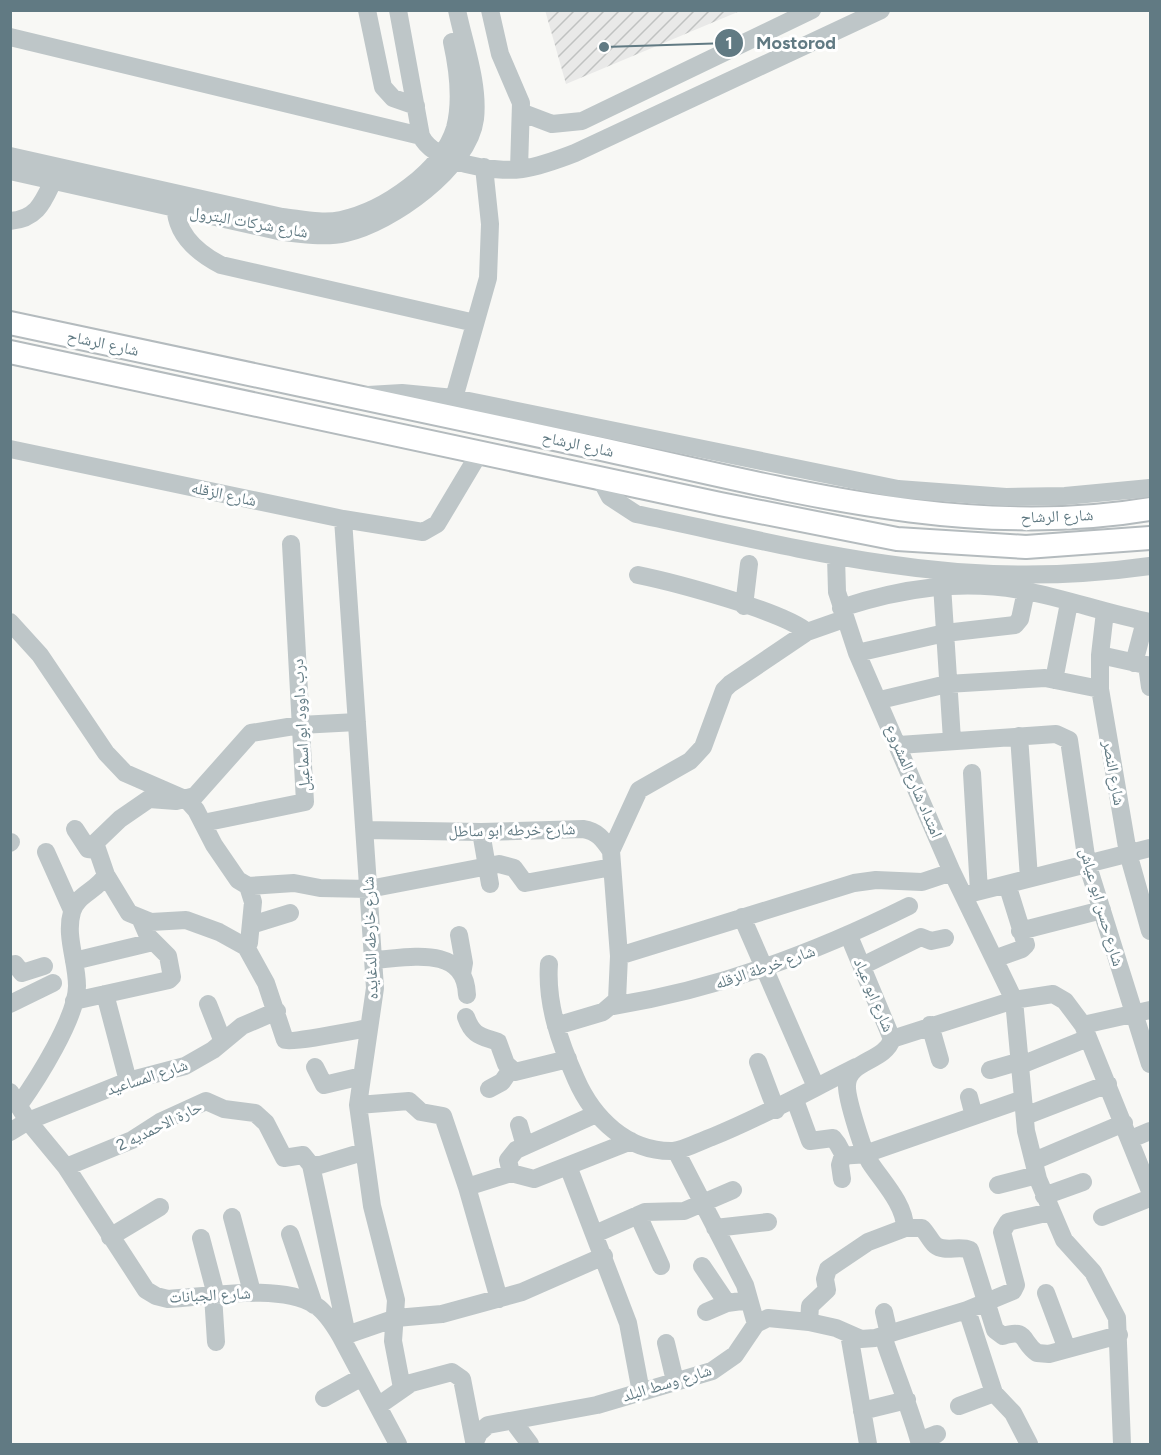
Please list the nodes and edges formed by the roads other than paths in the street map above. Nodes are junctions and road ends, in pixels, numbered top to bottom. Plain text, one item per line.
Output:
1 (367, 10) edge
2 (398, 10) edge
3 (445, 10) edge
4 (457, 10) edge
5 (490, 10) edge
6 (812, 10) edge
7 (881, 10) edge
8 (10, 37) edge
9 (416, 106) junction
10 (523, 112) junction
11 (421, 136) junction
12 (10, 156) edge
13 (448, 157) junction
14 (484, 167) junction
15 (519, 169) junction
16 (10, 171) edge
17 (53, 181) junction
18 (176, 201) junction
19 (10, 221) edge
20 (10, 323) edge
21 (475, 323) junction
22 (10, 351) edge
23 (356, 397) junction
24 (454, 398) junction
25 (10, 449) edge
26 (480, 452) junction
27 (600, 478) junction
28 (1150, 488) edge
29 (1150, 509) edge
30 (344, 519) junction
31 (1150, 538) edge
32 (291, 544) dead end
33 (836, 556) junction
34 (749, 564) dead end
35 (1150, 566) edge
36 (638, 575) dead end
37 (942, 585) junction
38 (1026, 591) junction
39 (1069, 603) junction
40 (744, 606) junction
41 (1105, 612) junction
42 (843, 614) junction
43 (1148, 621) edge
44 (10, 622) edge
45 (807, 632) junction
46 (945, 633) junction
47 (857, 653) junction
48 (1100, 655) junction
49 (1144, 665) edge
50 (1054, 680) junction
51 (947, 684) junction
52 (1150, 687) edge
53 (1100, 689) junction
54 (880, 700) junction
55 (357, 722) junction
56 (300, 725) junction
57 (1019, 736) junction
58 (952, 740) junction
59 (899, 745) junction
60 (972, 773) dead end
61 (187, 800) junction
62 (202, 823) junction
63 (75, 829) dead end
64 (365, 830) junction
65 (481, 832) junction
66 (1150, 848) edge
67 (96, 850) junction
68 (46, 852) dead end
69 (1128, 853) junction
70 (611, 859) junction
71 (1087, 863) junction
72 (486, 865) junction
73 (952, 872) junction
74 (105, 875) junction
75 (1029, 878) junction
76 (1006, 884) junction
77 (248, 885) junction
78 (490, 885) dead end
79 (369, 889) junction
80 (971, 893) junction
81 (909, 906) dead end
82 (72, 910) junction
83 (1102, 910) junction
84 (290, 913) dead end
85 (742, 917) junction
86 (141, 920) junction
87 (250, 925) junction
88 (1020, 931) junction
89 (1150, 931) edge
90 (459, 935) dead end
91 (849, 936) junction
92 (945, 938) dead end
93 (153, 942) junction
94 (246, 947) junction
95 (619, 956) junction
96 (994, 959) junction
97 (374, 960) junction
98 (74, 961) junction
99 (18, 962) edge
100 (549, 964) dead end
101 (44, 966) dead end
102 (862, 966) junction
103 (765, 969) junction
104 (462, 974) junction
105 (53, 983) dead end
106 (105, 994) junction
107 (467, 995) dead end
108 (1014, 1000) junction
109 (74, 1001) junction
110 (10, 1004) edge
111 (208, 1005) dead end
112 (613, 1006) junction
113 (276, 1011) junction
114 (1142, 1012) edge
115 (466, 1017) dead end
116 (930, 1025) junction
117 (556, 1026) junction
118 (369, 1028) junction
119 (1086, 1032) junction
120 (892, 1039) junction
121 (223, 1042) junction
122 (568, 1059) junction
123 (939, 1060) dead end
124 (758, 1062) dead end
125 (1021, 1063) junction
126 (1150, 1064) edge
127 (315, 1066) dead end
128 (858, 1067) junction
129 (511, 1069) junction
130 (990, 1070) dead end
131 (362, 1076) junction
132 (128, 1081) junction
133 (1108, 1084) junction
134 (816, 1087) junction
135 (489, 1089) dead end
136 (969, 1097) dead end
137 (795, 1100) junction
138 (358, 1105) junction
139 (19, 1106) edge
140 (1024, 1107) junction
141 (776, 1110) junction
142 (596, 1114) junction
143 (974, 1116) junction
144 (519, 1125) dead end
145 (1127, 1131) junction
146 (1150, 1131) edge
147 (10, 1132) edge
148 (631, 1141) junction
149 (525, 1146) junction
150 (676, 1151) junction
151 (363, 1152) junction
152 (865, 1154) junction
153 (843, 1155) junction
154 (311, 1165) junction
155 (568, 1166) junction
156 (66, 1167) junction
157 (1035, 1168) junction
158 (511, 1173) junction
159 (842, 1179) dead end
160 (1083, 1182) dead end
161 (998, 1185) dead end
162 (467, 1187) junction
163 (733, 1190) dead end
164 (1150, 1191) edge
165 (1150, 1198) edge
166 (702, 1203) junction
167 (1047, 1204) junction
168 (160, 1207) dead end
169 (638, 1215) junction
170 (232, 1217) dead end
171 (1102, 1217) dead end
172 (768, 1222) dead end
173 (715, 1228) junction
174 (905, 1228) junction
175 (290, 1234) dead end
176 (595, 1234) junction
177 (110, 1237) junction
178 (201, 1238) dead end
179 (604, 1256) junction
180 (661, 1266) dead end
181 (702, 1266) dead end
182 (252, 1292) junction
183 (1046, 1293) dead end
184 (215, 1295) junction
185 (499, 1299) junction
186 (749, 1300) junction
187 (987, 1302) junction
188 (727, 1303) junction
189 (314, 1305) junction
190 (967, 1310) junction
191 (706, 1312) dead end
192 (884, 1312) dead end
193 (396, 1318) junction
194 (809, 1322) junction
195 (756, 1324) junction
196 (1024, 1325) dead end
197 (849, 1334) junction
198 (886, 1335) junction
199 (1119, 1335) junction
200 (344, 1336) junction
201 (216, 1342) dead end
202 (666, 1343) dead end
203 (1067, 1348) junction
204 (1037, 1353) junction
205 (362, 1377) junction
206 (675, 1382) junction
207 (402, 1388) junction
208 (641, 1392) junction
209 (994, 1393) junction
210 (324, 1398) dead end
211 (907, 1400) junction
212 (378, 1406) junction
213 (958, 1406) dead end
214 (862, 1411) junction
215 (513, 1421) junction
216 (937, 1434) dead end
217 (474, 1443) edge
218 (919, 1443) edge
219 (398, 1444) edge
220 (530, 1444) edge
221 (868, 1444) edge
222 (1029, 1444) edge
223 (1122, 1444) edge

1 - 9 street
2 - 9 street
3 - 13 street, شارع شركات البترول
4 - 13 street, شارع شركات البترول
5 - 10 street
6 - 10 street
7 - 15 street
8 - 11 street
9 - 11 street
10 - 15 street
11 - 13 street
12 - 18 street, شارع شركات البترول
13 - 14 street
13 - 18 street, شارع شركات البترول
14 - 15 street
14 - 21 street
16 - 17 street, شارع شركات البترول
17 - 18 street, شارع شركات البترول
17 - 19 street
18 - 21 street
20 - 23 main road, شارع الرشاح
21 - 24 street
22 - 26 main road, شارع الرشاح
23 - 24 street
23 - 29 main road, شارع الرشاح
24 - 28 street
25 - 30 street, شارع الزقله
26 - 27 main road, شارع الرشاح
26 - 30 street, شارع الزقله
27 - 31 main road, شارع الرشاح
27 - 33 street
30 - 55 street, شارع خارطه الدغايده
32 - 56 street, درب داوود ابو اسماعيل
33 - 35 street
33 - 42 street, امتداد شارع المشروع
34 - 40 street
36 - 40 street
37 - 38 street
37 - 42 street
37 - 46 street
38 - 39 street
38 - 46 street
39 - 41 street
39 - 50 street
40 - 45 street
41 - 43 street
41 - 48 street, شارع النصر
42 - 45 street
42 - 47 street, امتداد شارع المشروع
43 - 49 street
44 - 61 street
45 - 70 street
46 - 47 street
46 - 51 street
47 - 54 street, امتداد شارع المشروع
48 - 49 street
48 - 53 street, شارع النصر
49 - 52 street
50 - 51 street
50 - 53 street
51 - 54 street
51 - 58 street
53 - 69 street, شارع النصر
54 - 59 street, امتداد شارع المشروع
55 - 56 street
55 - 64 street, شارع خارطه الدغايده
56 - 61 street
56 - 62 street, درب داوود ابو اسماعيل
57 - 58 street
57 - 71 street, شارع حسن ابو عياش
57 - 75 street
58 - 59 street
59 - 73 street, امتداد شارع المشروع
60 - 80 street
61 - 62 street
61 - 67 street
62 - 77 street
63 - 67 street
64 - 65 street, شارع خرطه ابو ساطل
64 - 79 street, شارع خارطه الدغايده
65 - 70 street, شارع خرطه ابو ساطل
65 - 72 street
66 - 69 street
67 - 74 street
68 - 82 street
69 - 71 street
69 - 89 street, شارع النصر
70 - 72 street
70 - 95 street
71 - 75 street
71 - 83 street, شارع حسن ابو عياش
72 - 78 street
72 - 79 street
73 - 80 street, امتداد شارع المشروع
73 - 85 street
74 - 82 street
74 - 86 street
75 - 76 street
76 - 80 street
76 - 88 street
77 - 79 street
77 - 87 street
79 - 97 street, شارع خارطه الدغايده
80 - 96 street, امتداد شارع المشروع
81 - 91 street, شارع خرطة الزقله
82 - 98 street
83 - 88 street
83 - 114 street, شارع حسن ابو عياش
84 - 87 street
85 - 95 street
85 - 103 street
86 - 93 street
86 - 94 street
87 - 94 street
88 - 96 street
90 - 104 street
91 - 102 street, شارع ابو عياد
91 - 103 street, شارع خرطة الزقله
92 - 102 street
93 - 98 street
93 - 106 street
94 - 113 street
95 - 112 street
96 - 108 street, امتداد شارع المشروع
97 - 104 street
97 - 118 street, شارع خارطه الدغايده
98 - 109 street
99 - 101 street
100 - 117 street
102 - 120 street, شارع ابو عياد
103 - 112 street, شارع خرطة الزقله
103 - 134 street
104 - 107 street
105 - 110 street
106 - 109 street
106 - 132 street
108 - 116 street
108 - 119 street
108 - 125 street, امتداد شارع المشروع
109 - 139 street
111 - 121 street
112 - 117 street
113 - 118 street
113 - 121 street, شارع المساعيد
114 - 119 street
114 - 126 street, شارع حسن ابو عياش
115 - 129 street
116 - 120 street
116 - 123 street
117 - 122 street
118 - 131 street, شارع خارطه الدغايده
119 - 125 street
119 - 133 street
120 - 128 street, شارع ابو عياد
121 - 132 street, شارع المساعيد
122 - 129 street
122 - 142 street
124 - 141 street
125 - 130 street
125 - 140 street, امتداد شارع المشروع
127 - 131 street
128 - 134 street, شارع ابو عياد
128 - 152 street
129 - 135 street
131 - 138 street, شارع خارطه الدغايده
132 - 139 street, شارع المساعيد
133 - 140 street
133 - 145 street
134 - 137 street, شارع ابو عياد
136 - 143 street
137 - 141 street, شارع ابو عياد
137 - 153 street
138 - 151 street, شارع خارطه الدغايده
138 - 162 street
139 - 147 street, شارع المساعيد
139 - 156 street, شارع الجبانات
140 - 143 street
140 - 157 street, امتداد شارع المشروع
141 - 150 street, شارع ابو عياد
142 - 148 street
142 - 149 street
143 - 152 street
144 - 149 street
145 - 146 street
145 - 157 street
145 - 164 street
148 - 150 street
148 - 155 street
149 - 158 street
150 - 166 street
151 - 154 street, حارة الاحمديه 2
151 - 193 street, شارع خارطه الدغايده
152 - 153 street
152 - 174 street
153 - 159 street
154 - 156 street, حارة الاحمديه 2
154 - 200 street
155 - 158 street
155 - 176 street
156 - 177 street, شارع الجبانات
157 - 161 street
157 - 167 street, امتداد شارع المشروع
158 - 162 street
160 - 167 street
162 - 185 street
163 - 166 street
165 - 171 street
166 - 169 street
166 - 173 street
167 - 187 street
167 - 199 street, امتداد شارع المشروع
168 - 177 street
169 - 176 street
169 - 180 street
170 - 182 street
172 - 173 street
173 - 186 street
174 - 187 street
174 - 194 street
175 - 189 street
176 - 179 street
177 - 184 street, شارع الجبانات
178 - 184 street
179 - 185 street
179 - 208 street
181 - 188 street
182 - 184 street, شارع الجبانات
182 - 189 street, شارع الجبانات
183 - 203 street
184 - 201 street
185 - 193 street
186 - 188 street
186 - 195 street
187 - 190 street
187 - 204 street
188 - 191 street
189 - 200 street, شارع الجبانات
190 - 198 street
190 - 209 street
192 - 198 street
193 - 200 street
193 - 207 street, شارع خارطه الدغايده
194 - 195 street
194 - 197 street
195 - 206 street, شارع وسط البلد
196 - 204 street
197 - 198 street
197 - 214 street
198 - 211 street
199 - 203 street
199 - 223 street, امتداد شارع المشروع
200 - 205 street, شارع الجبانات
202 - 206 street
203 - 204 street
205 - 210 street
205 - 212 street, شارع الجبانات
206 - 208 street, شارع وسط البلد
207 - 212 street
207 - 217 street
208 - 215 street, شارع وسط البلد
209 - 213 street
209 - 222 street
211 - 214 street
211 - 218 street
212 - 219 street, شارع الجبانات
214 - 221 street
215 - 217 street, شارع وسط البلد
215 - 220 street
216 - 218 street

